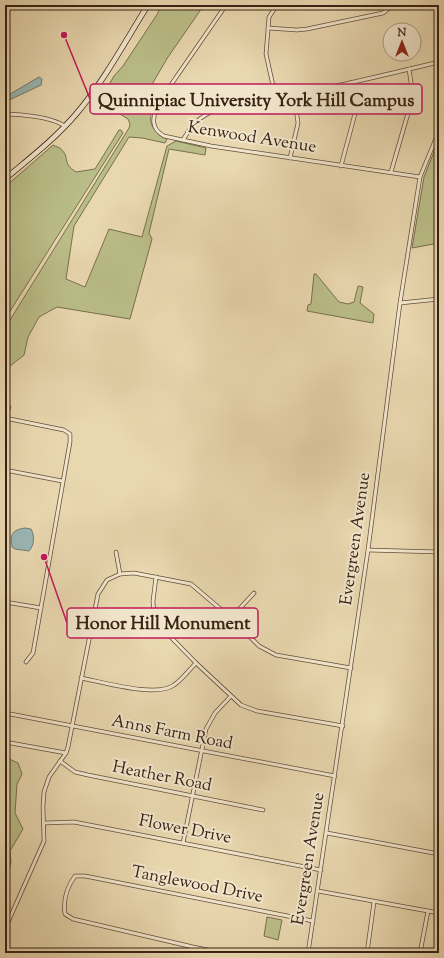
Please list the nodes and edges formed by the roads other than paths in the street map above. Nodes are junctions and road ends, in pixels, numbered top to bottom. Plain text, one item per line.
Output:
1 (148, 5) edge
2 (226, 5) edge
3 (277, 5) edge
4 (390, 5) edge
5 (268, 28) junction
6 (439, 62) edge
7 (408, 70) junction
8 (351, 83) junction
9 (294, 95) junction
10 (276, 99) junction
11 (5, 114) edge
12 (65, 126) junction
13 (439, 131) edge
14 (183, 140) junction
15 (290, 158) junction
16 (341, 166) junction
17 (391, 172) junction
18 (420, 177) junction
19 (5, 179) edge
20 (439, 299) edge
21 (400, 303) junction
22 (9, 407) dead end
23 (5, 417) edge
24 (5, 470) edge
25 (62, 481) junction
26 (368, 550) junction
27 (116, 552) dead end
28 (439, 552) edge
29 (120, 574) junction
30 (156, 577) junction
31 (254, 593) dead end
32 (5, 602) edge
33 (41, 608) junction
34 (232, 618) junction
35 (26, 662) dead end
36 (196, 663) junction
37 (352, 668) junction
38 (81, 678) junction
39 (231, 696) junction
40 (5, 713) edge
41 (343, 726) junction
42 (72, 727) junction
43 (5, 742) edge
44 (201, 752) junction
45 (66, 753) junction
46 (60, 761) junction
47 (335, 776) junction
48 (193, 797) junction
49 (263, 810) dead end
50 (44, 823) junction
51 (326, 833) junction
52 (184, 843) junction
53 (439, 854) edge
54 (321, 870) junction
55 (318, 891) junction
56 (374, 902) junction
57 (428, 910) junction
58 (439, 913) edge
59 (313, 921) junction
60 (5, 929) edge
61 (5, 933) edge
62 (6, 953) edge
63 (222, 953) edge
64 (308, 953) edge
65 (367, 953) edge
66 (420, 953) edge

1 - 12 main road
2 - 14 street, Kenwood Avenue
3 - 5 street
4 - 5 street
5 - 10 street
6 - 7 street
7 - 8 street
7 - 17 street
8 - 9 street
8 - 16 street
9 - 10 street
9 - 15 street
10 - 14 street
11 - 12 street
12 - 19 main road
13 - 18 street, Evergreen Avenue
14 - 15 street, Kenwood Avenue
15 - 16 street, Kenwood Avenue
16 - 17 street, Kenwood Avenue
17 - 18 street, Kenwood Avenue
18 - 21 street, Evergreen Avenue
20 - 21 street
21 - 26 street, Evergreen Avenue
22 - 23 street
23 - 25 street
24 - 25 street
25 - 33 street
26 - 28 street
26 - 37 street, Evergreen Avenue
27 - 29 street
29 - 30 street
29 - 38 street
30 - 34 street
30 - 36 street
31 - 34 street
32 - 33 street
33 - 35 street
34 - 37 street
36 - 38 street
36 - 39 street
37 - 41 street, Evergreen Avenue
38 - 42 street
39 - 41 street
39 - 44 street
40 - 42 street, Anns Farm Road
41 - 47 street, Evergreen Avenue
42 - 44 street, Anns Farm Road
42 - 45 street
43 - 45 street
44 - 47 street, Anns Farm Road
44 - 48 street
45 - 46 street
46 - 48 street, Heather Road
46 - 50 street
47 - 51 street, Evergreen Avenue
48 - 49 street, Heather Road
48 - 52 street
50 - 52 street, Flower Drive
50 - 60 street
51 - 53 street
51 - 54 street, Evergreen Avenue
52 - 54 street, Flower Drive
54 - 55 street, Evergreen Avenue
55 - 56 street
55 - 59 street, Evergreen Avenue
56 - 57 street
56 - 65 street
57 - 58 street
57 - 66 street
59 - 63 street, Tanglewood Drive
59 - 64 street, Evergreen Avenue
61 - 62 street

